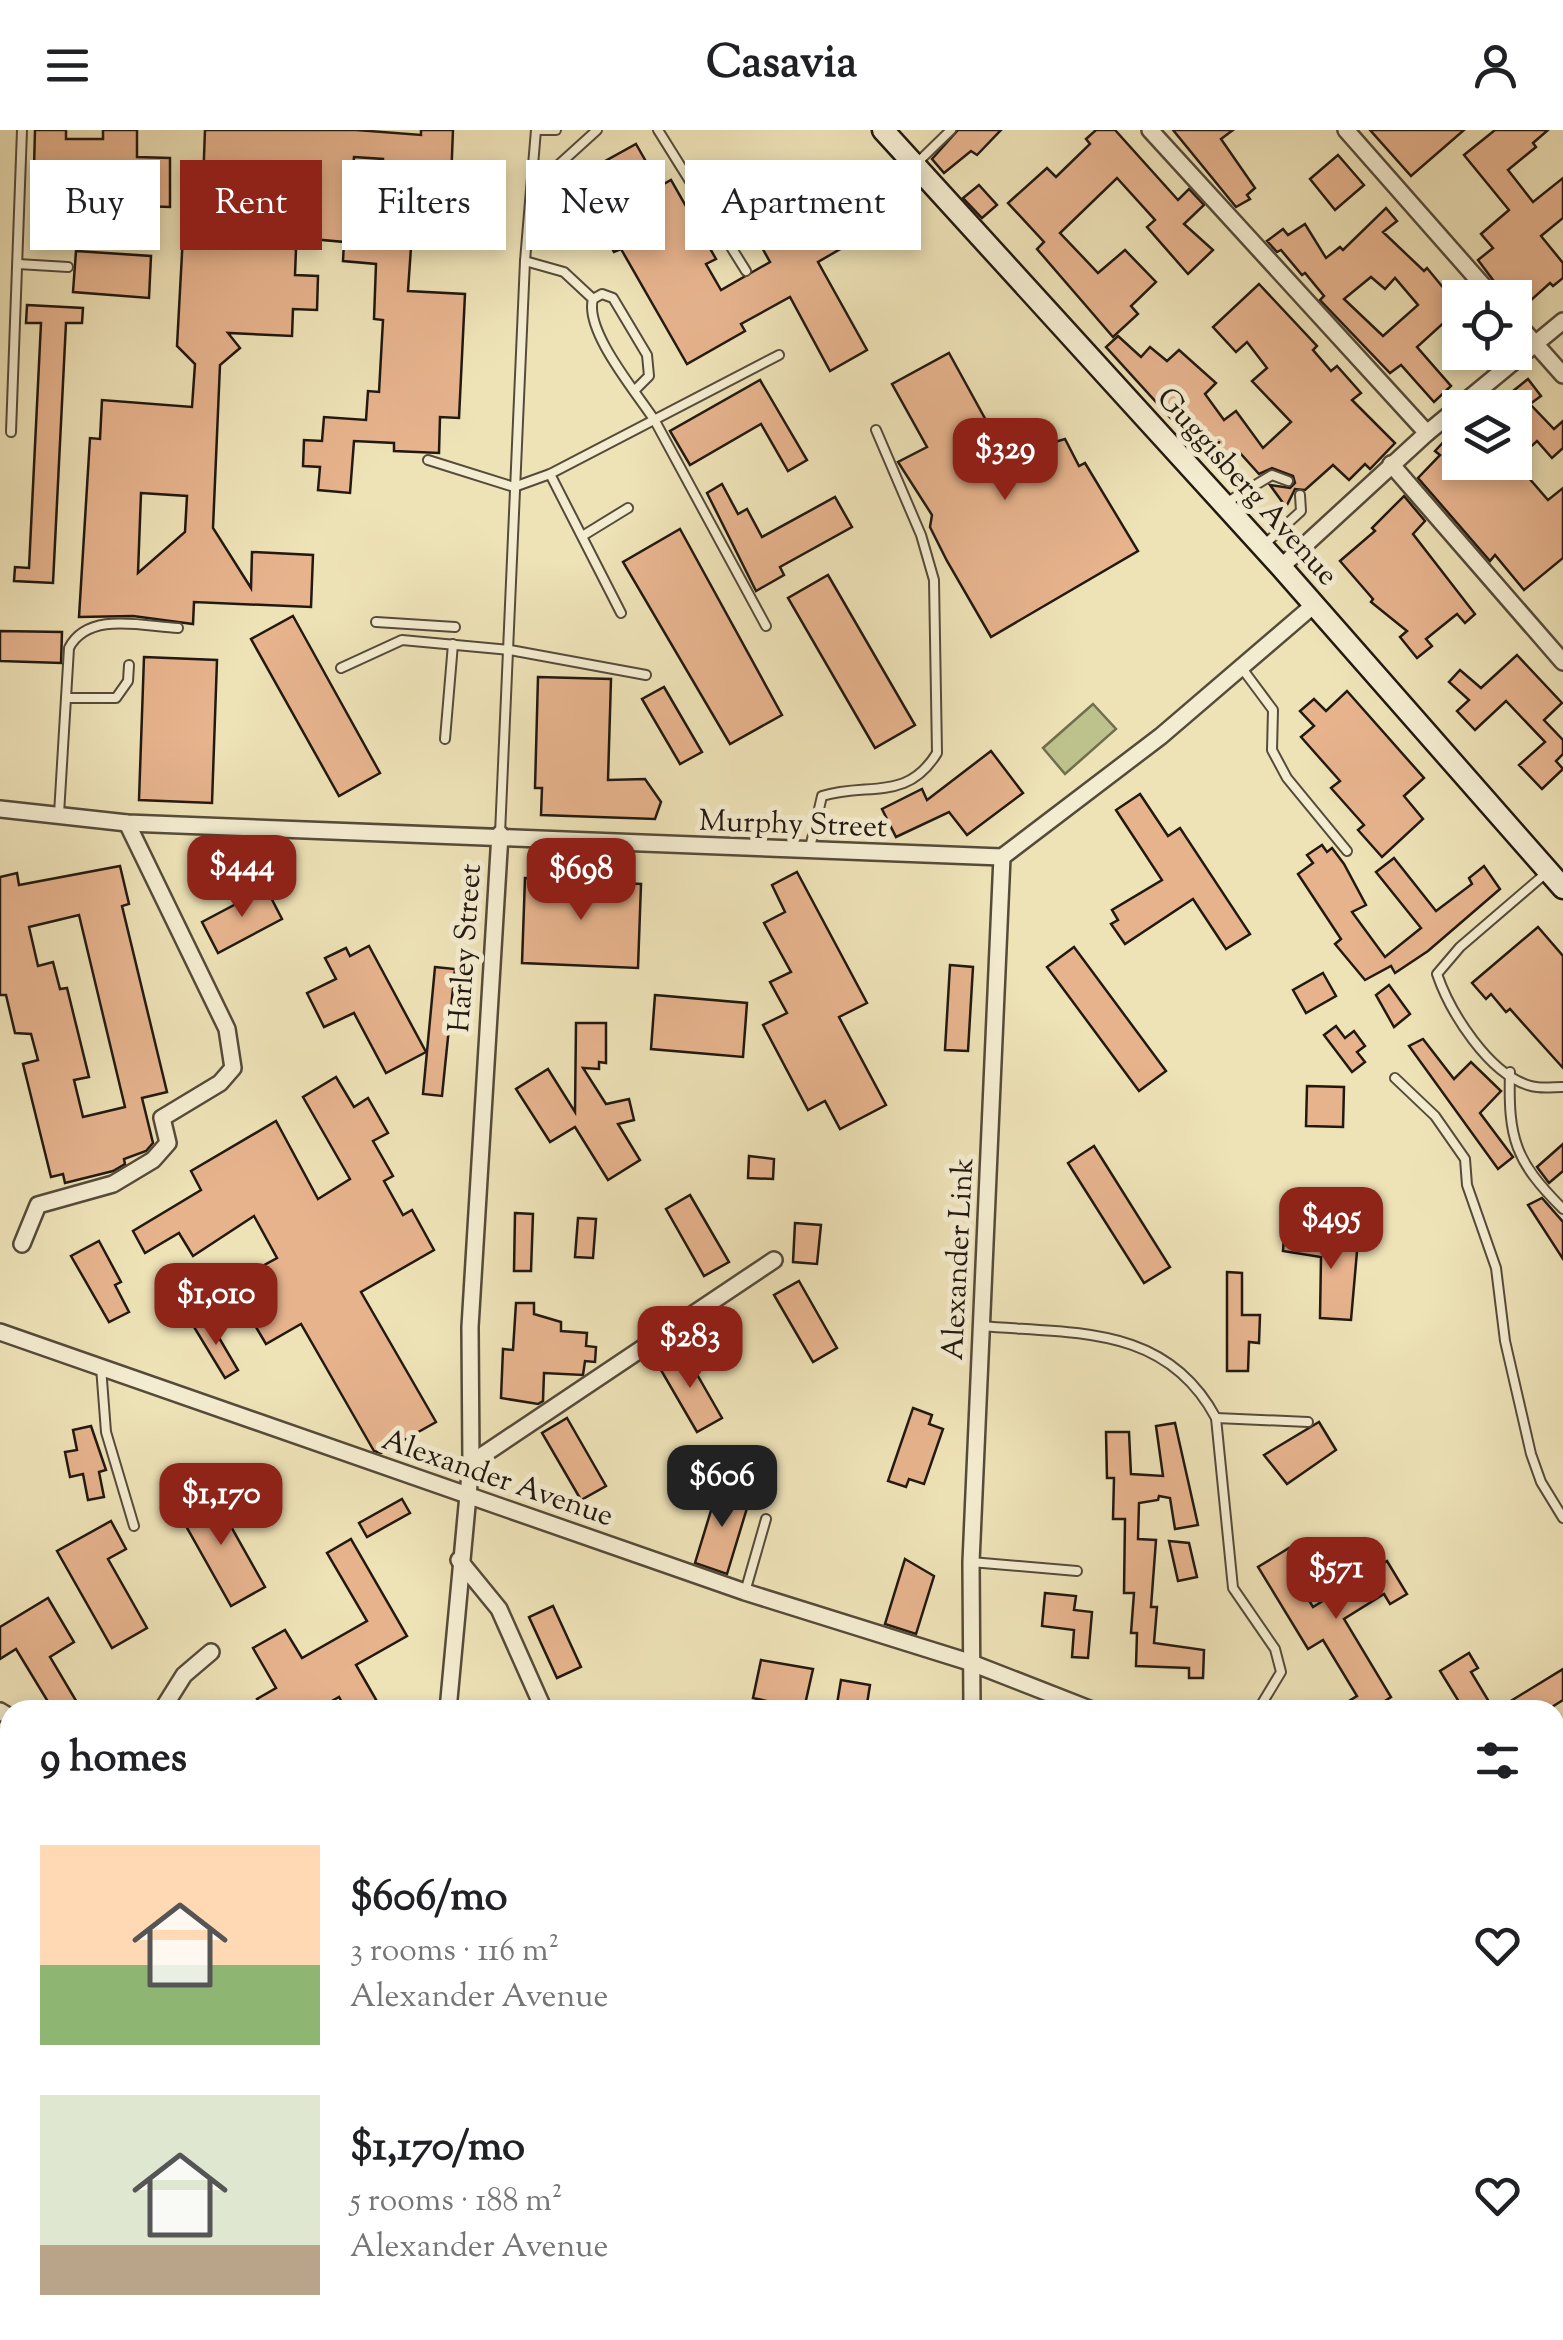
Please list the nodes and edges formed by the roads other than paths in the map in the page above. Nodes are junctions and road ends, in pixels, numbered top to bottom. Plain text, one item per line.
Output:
1 (22, 130) edge
2 (536, 130) edge
3 (556, 130) edge
4 (597, 130) edge
5 (658, 130) edge
6 (883, 130) edge
7 (950, 130) edge
8 (1150, 130) edge
9 (1346, 130) edge
10 (534, 160) edge
11 (564, 160) edge
12 (910, 160) edge
13 (921, 160) edge
14 (921, 173) edge
15 (526, 243) edge
16 (524, 261) junction
17 (18, 264) junction
18 (68, 267) dead end
19 (746, 271) dead end
20 (1478, 280) edge
21 (593, 299) junction
22 (1563, 320) edge
23 (1532, 340) edge
24 (1536, 345) junction
25 (780, 354) dead end
26 (1563, 375) edge
27 (635, 390) junction
28 (656, 421) junction
29 (876, 430) dead end
30 (11, 432) dead end
31 (1426, 433) junction
32 (428, 460) dead end
33 (1392, 464) junction
34 (550, 474) junction
35 (1288, 481) dead end
36 (514, 488) junction
37 (1300, 495) dead end
38 (1224, 504) junction
39 (628, 508) dead end
40 (584, 536) junction
41 (1262, 546) junction
42 (1282, 567) junction
43 (1314, 604) junction
44 (622, 613) dead end
45 (376, 622) dead end
46 (766, 626) dead end
47 (455, 627) dead end
48 (178, 628) dead end
49 (453, 644) junction
50 (510, 650) junction
51 (1563, 662) edge
52 (129, 665) dead end
53 (1241, 667) junction
54 (341, 668) dead end
55 (646, 675) dead end
56 (66, 698) junction
57 (445, 740) dead end
58 (0, 809) edge
59 (59, 814) junction
60 (127, 822) junction
61 (500, 834) junction
62 (1346, 850) dead end
63 (809, 852) junction
64 (1002, 858) junction
65 (1548, 871) junction
66 (1563, 888) edge
67 (1510, 1072) junction
68 (1395, 1078) dead end
69 (1563, 1087) edge
70 (1563, 1208) edge
71 (22, 1244) dead end
72 (774, 1260) dead end
73 (981, 1326) junction
74 (0, 1332) edge
75 (101, 1367) junction
76 (1216, 1418) junction
77 (1308, 1422) dead end
78 (471, 1463) junction
79 (465, 1494) junction
80 (1563, 1518) edge
81 (766, 1519) dead end
82 (134, 1526) dead end
83 (459, 1560) junction
84 (971, 1562) junction
85 (1077, 1571) dead end
86 (745, 1592) junction
87 (212, 1652) dead end
88 (969, 1662) junction
89 (168, 1700) edge
90 (449, 1700) edge
91 (540, 1700) edge
92 (971, 1700) edge
93 (1066, 1700) edge
94 (1264, 1700) edge

1 - 17 lane
2 - 3 lane, Harley Street
2 - 10 lane, Harley Street
4 - 11 lane
5 - 19 lane
6 - 12 main road, Guggisberg Avenue
7 - 13 lane
8 - 31 street
9 - 20 street
14 - 38 main road, Guggisberg Avenue
15 - 16 lane, Harley Street
16 - 21 lane
16 - 36 lane, Harley Street
17 - 18 lane
17 - 30 lane
21 - 27 lane
21 - 27 lane
22 - 24 street
23 - 24 street
24 - 26 street
24 - 31 street
25 - 28 lane
27 - 28 lane
28 - 34 lane
28 - 46 lane
29 - 63 lane
31 - 33 street
32 - 36 lane
33 - 42 street
33 - 51 street
34 - 36 lane
34 - 40 lane
35 - 38 lane
36 - 50 lane, Harley Street
37 - 41 lane
38 - 41 main road, Guggisberg Avenue
39 - 40 lane
40 - 44 lane
41 - 42 main road, Guggisberg Avenue
42 - 43 main road, Guggisberg Avenue
43 - 53 street
43 - 65 main road, Guggisberg Avenue
45 - 47 lane
48 - 56 lane
49 - 50 lane
49 - 54 lane
49 - 57 lane
50 - 55 lane
50 - 61 lane, Harley Street
52 - 56 lane
53 - 62 lane
53 - 64 street
56 - 59 lane
58 - 59 street, Murphy Street
59 - 60 street, Murphy Street
60 - 61 street, Murphy Street
60 - 71 street
61 - 63 street, Murphy Street
61 - 78 street, Harley Street
63 - 64 street, Murphy Street
64 - 73 street, Alexander Link
65 - 66 main road, Guggisberg Avenue
65 - 67 lane
67 - 69 lane
67 - 70 lane
68 - 80 lane
72 - 78 street
73 - 76 lane
73 - 84 street, Alexander Link
74 - 75 street, Alexander Avenue
75 - 79 street, Alexander Avenue
75 - 82 lane
76 - 77 lane
76 - 94 lane
78 - 79 street, Harley Street
79 - 83 street, Harley Street
79 - 86 street, Alexander Avenue
81 - 86 lane
83 - 90 street, Harley Street
83 - 91 street
84 - 85 lane
84 - 88 street, Alexander Link
86 - 88 street, Alexander Avenue
87 - 89 street
88 - 92 street, Alexander Link
88 - 93 street, Alexander Avenue

